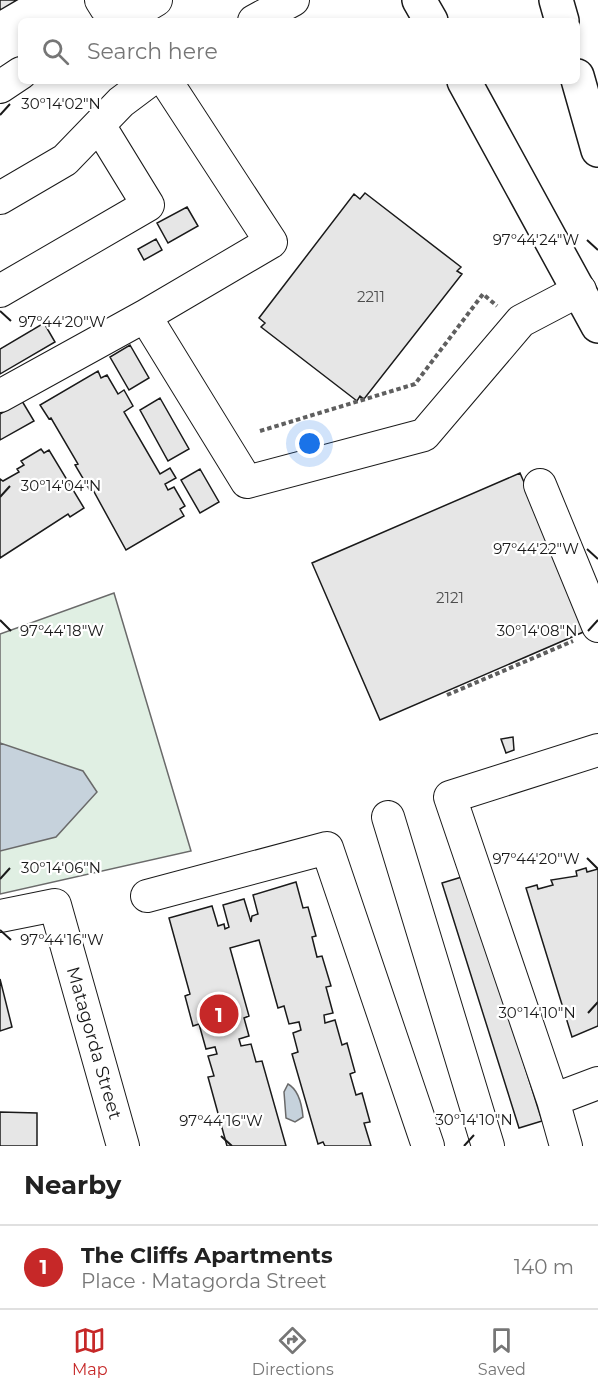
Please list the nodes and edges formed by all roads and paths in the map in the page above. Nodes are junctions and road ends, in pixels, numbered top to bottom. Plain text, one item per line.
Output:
1 (101, 0) edge
2 (156, 0) edge
3 (293, 0) edge
4 (419, 0) edge
5 (556, 0) edge
6 (260, 18) edge
7 (429, 18) edge
8 (561, 18) edge
9 (18, 76) edge
10 (145, 84) edge
11 (168, 84) edge
12 (466, 84) edge
13 (579, 84) edge
14 (0, 87) edge
15 (99, 125) junction
16 (598, 150) edge
17 (0, 198) edge
18 (580, 290) junction
19 (0, 291) edge
20 (145, 315) junction
21 (519, 323) junction
22 (598, 326) edge
23 (0, 396) edge
24 (260, 431) dead end
25 (540, 485) dead end
26 (590, 631) edge
27 (447, 696) dead end
28 (598, 750) edge
29 (388, 817) dead end
30 (147, 896) dead end
31 (0, 916) edge
32 (598, 1083) edge
33 (553, 1100) junction
34 (123, 1146) edge
35 (428, 1146) edge
36 (488, 1146) edge
37 (566, 1146) edge

1 - 2 street
3 - 6 street
4 - 7 main road
5 - 8 main road
9 - 14 street
10 - 15 street
11 - 20 street
12 - 18 main road
13 - 16 main road
15 - 17 street
15 - 19 street
18 - 21 street
18 - 22 main road
20 - 21 street
20 - 23 street
21 - 24 path
25 - 26 street
26 - 27 path
28 - 33 street
29 - 36 street
30 - 35 street
31 - 34 street, Matagorda Street
32 - 33 street
33 - 37 street

